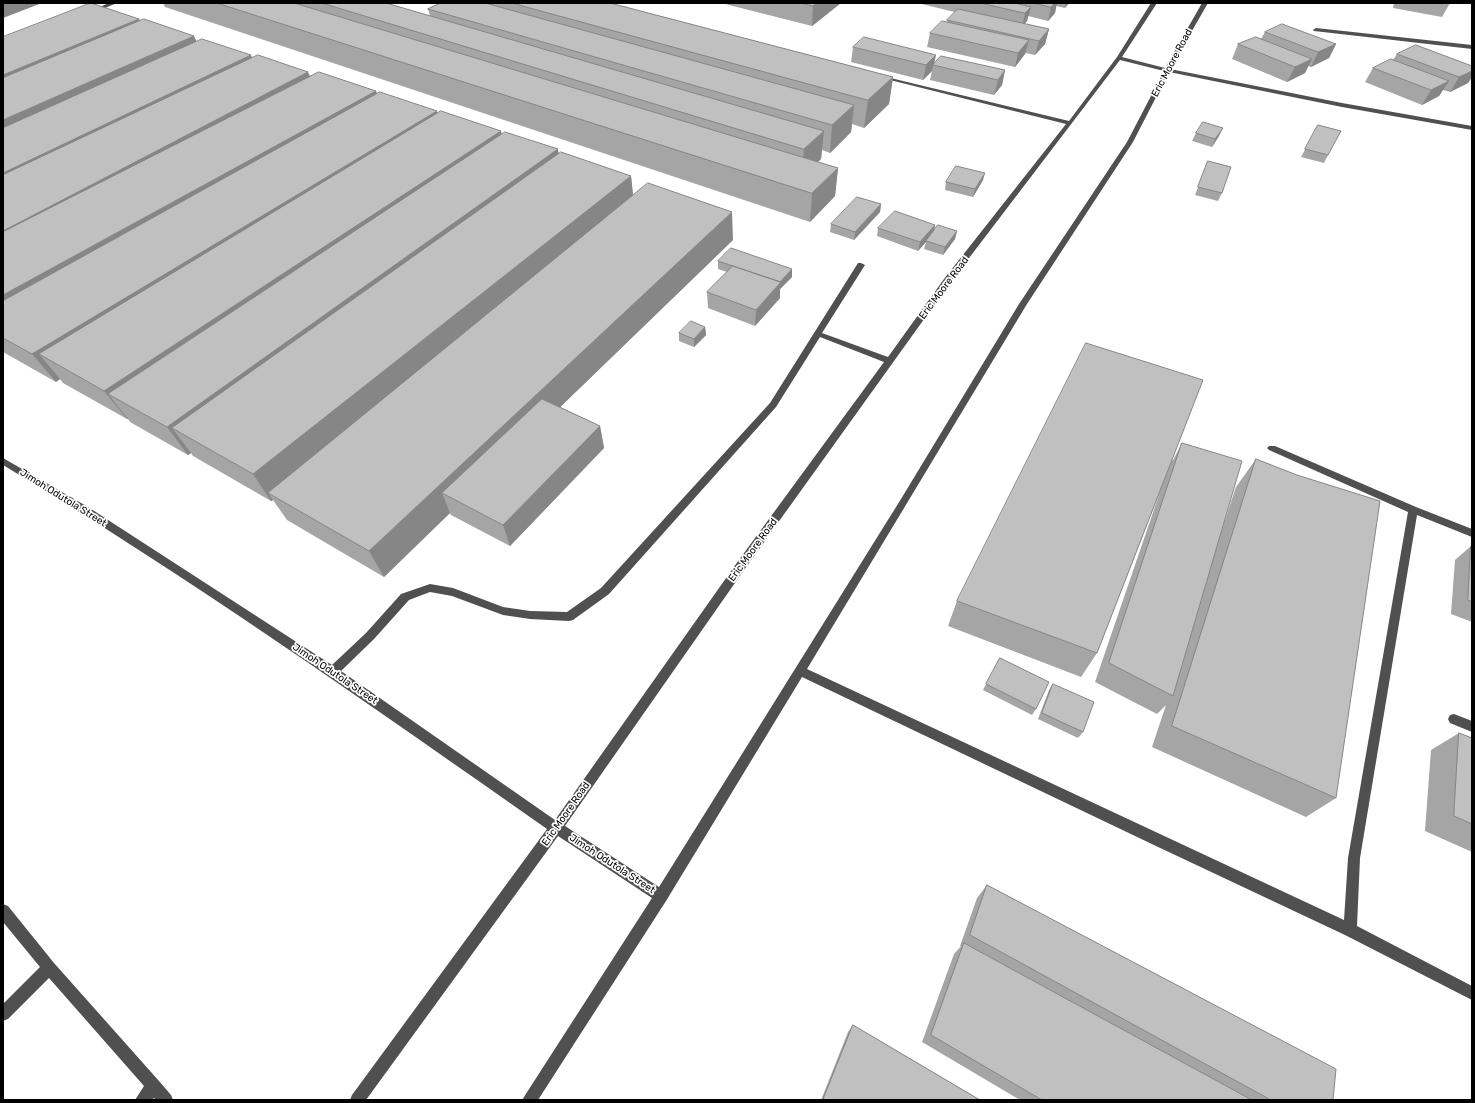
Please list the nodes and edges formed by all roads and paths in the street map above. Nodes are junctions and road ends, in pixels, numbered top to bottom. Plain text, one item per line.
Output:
1 (114, 3) edge
2 (1154, 3) edge
3 (1205, 3) edge
4 (84, 15) edge
5 (1316, 30) dead end
6 (1472, 47) edge
7 (1119, 58) junction
8 (1167, 70) junction
9 (872, 74) edge
10 (1070, 123) junction
11 (1472, 128) edge
12 (861, 265) dead end
13 (818, 334) junction
14 (890, 361) junction
15 (1272, 448) dead end
16 (3, 461) edge
17 (1413, 510) junction
18 (1472, 533) edge
19 (800, 671) junction
20 (333, 672) junction
21 (1454, 719) dead end
22 (1472, 727) edge
23 (556, 828) junction
24 (660, 896) junction
25 (3, 911) edge
26 (1350, 930) junction
27 (50, 968) junction
28 (1472, 993) edge
29 (3, 1014) edge
30 (154, 1086) junction
31 (142, 1100) edge
32 (166, 1100) edge
33 (357, 1100) edge
34 (529, 1100) edge

1 - 4 street
2 - 7 street, Eric Moore Road
3 - 8 street, Eric Moore Road
5 - 6 street
7 - 8 street
7 - 10 street, Eric Moore Road
8 - 11 street
8 - 19 street, Eric Moore Road
9 - 10 street
10 - 14 street, Eric Moore Road
12 - 13 street
13 - 14 street
13 - 20 street
14 - 23 street, Eric Moore Road
15 - 17 street
16 - 20 street, Jimoh Odutola Street
17 - 18 street
17 - 26 street
19 - 24 street, Eric Moore Road
19 - 26 street
20 - 23 street, Jimoh Odutola Street
21 - 22 street
23 - 24 street, Jimoh Odutola Street
23 - 33 street, Eric Moore Road
24 - 34 street, Eric Moore Road
25 - 27 street
26 - 28 street
27 - 29 street
27 - 30 street
30 - 31 street
30 - 32 street

